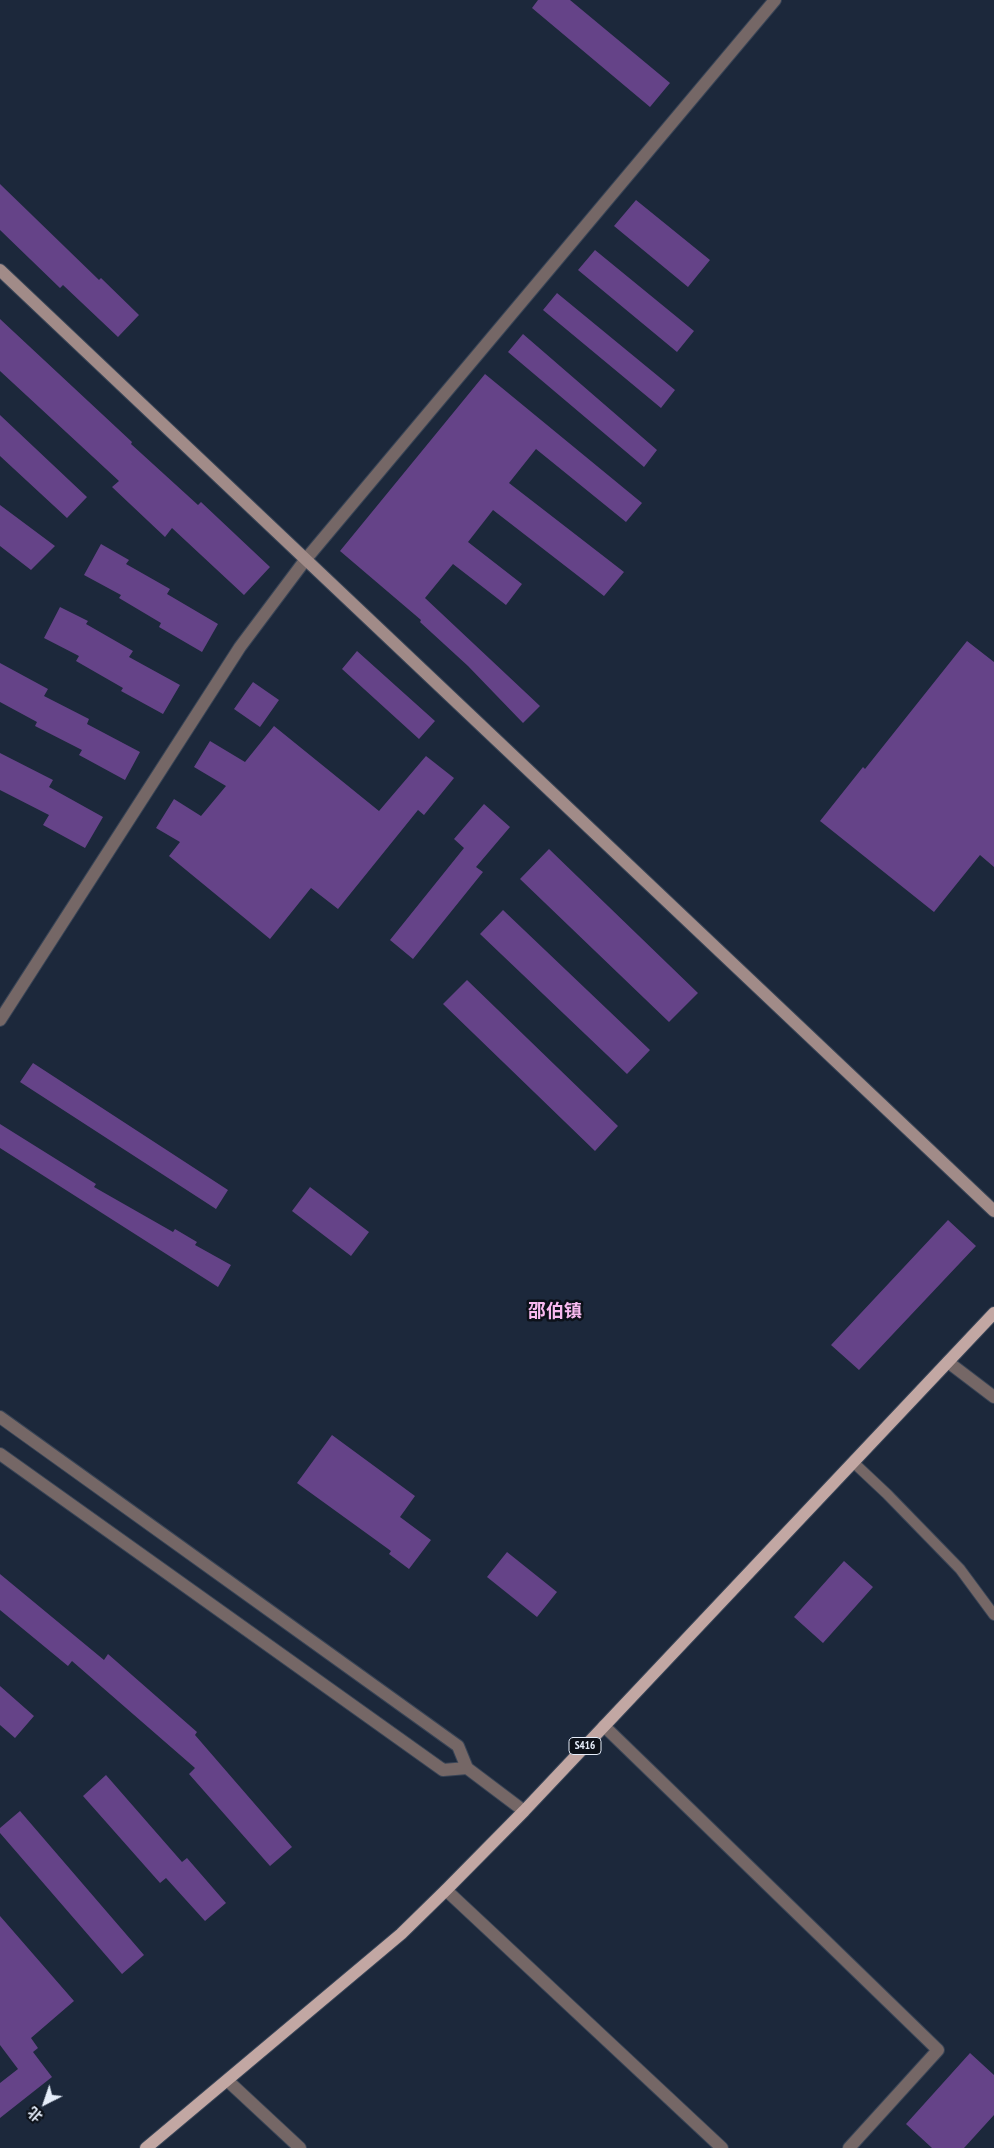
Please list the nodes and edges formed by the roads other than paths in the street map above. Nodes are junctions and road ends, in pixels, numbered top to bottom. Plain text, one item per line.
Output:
1 (775, 0) edge
2 (0, 270) edge
3 (306, 560) junction
4 (0, 1020) edge
5 (994, 1211) edge
6 (994, 1313) edge
7 (948, 1362) junction
8 (994, 1397) edge
9 (0, 1417) edge
10 (0, 1454) edge
11 (852, 1462) junction
12 (994, 1615) edge
13 (604, 1726) junction
14 (466, 1768) junction
15 (524, 1811) junction
16 (446, 1890) junction
17 (228, 2081) junction
18 (146, 2148) edge
19 (300, 2148) edge
20 (722, 2148) edge
21 (849, 2148) edge

1 - 3 street
2 - 3 main road
3 - 4 street
3 - 5 main road
6 - 7 main road, S416
7 - 8 street
7 - 11 main road, S416
9 - 14 street
10 - 14 street
11 - 12 lane
11 - 13 main road, S416
13 - 15 main road, S416
13 - 21 street
14 - 15 street
15 - 16 main road, S416
16 - 17 main road, S416
16 - 20 street
17 - 18 main road, S416
17 - 19 street

